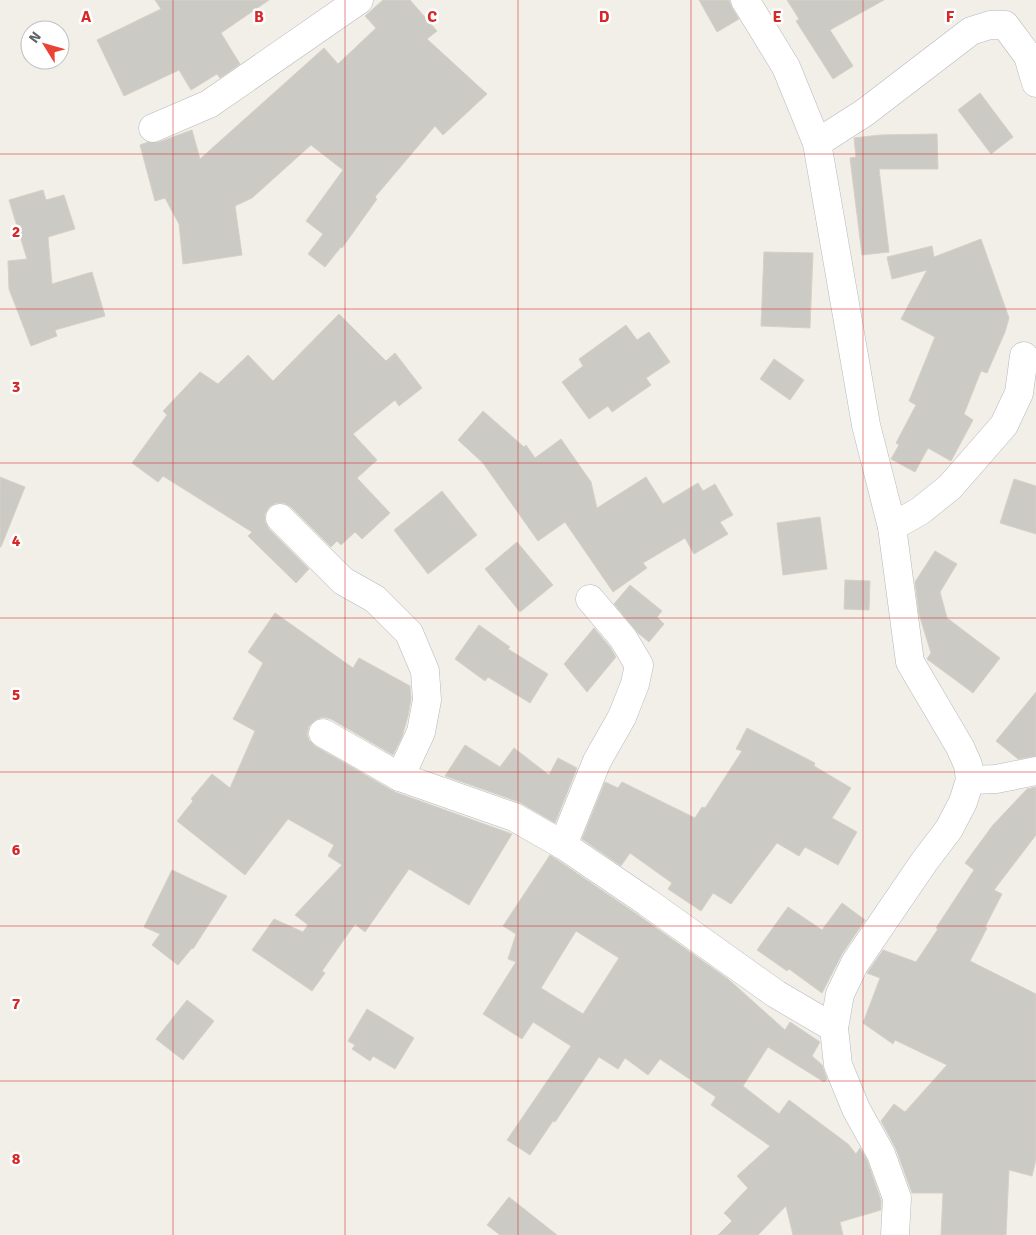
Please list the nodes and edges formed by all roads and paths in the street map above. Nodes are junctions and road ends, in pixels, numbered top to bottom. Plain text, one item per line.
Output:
1 (359, 0) edge
2 (745, 0) edge
3 (1032, 52) edge
4 (1036, 83) edge
5 (153, 128) dead end
6 (817, 143) junction
7 (1024, 356) dead end
8 (280, 518) dead end
9 (892, 527) junction
10 (590, 599) dead end
11 (323, 733) dead end
12 (1036, 770) edge
13 (400, 777) junction
14 (970, 780) junction
15 (563, 845) junction
16 (834, 1028) junction
17 (895, 1235) edge

1 - 5 street
2 - 6 street
3 - 4 street
3 - 6 street
6 - 9 street
7 - 9 street
8 - 13 street
9 - 14 street
10 - 15 street
11 - 13 street
12 - 14 street
13 - 15 street
14 - 16 street
15 - 16 street
16 - 17 street

